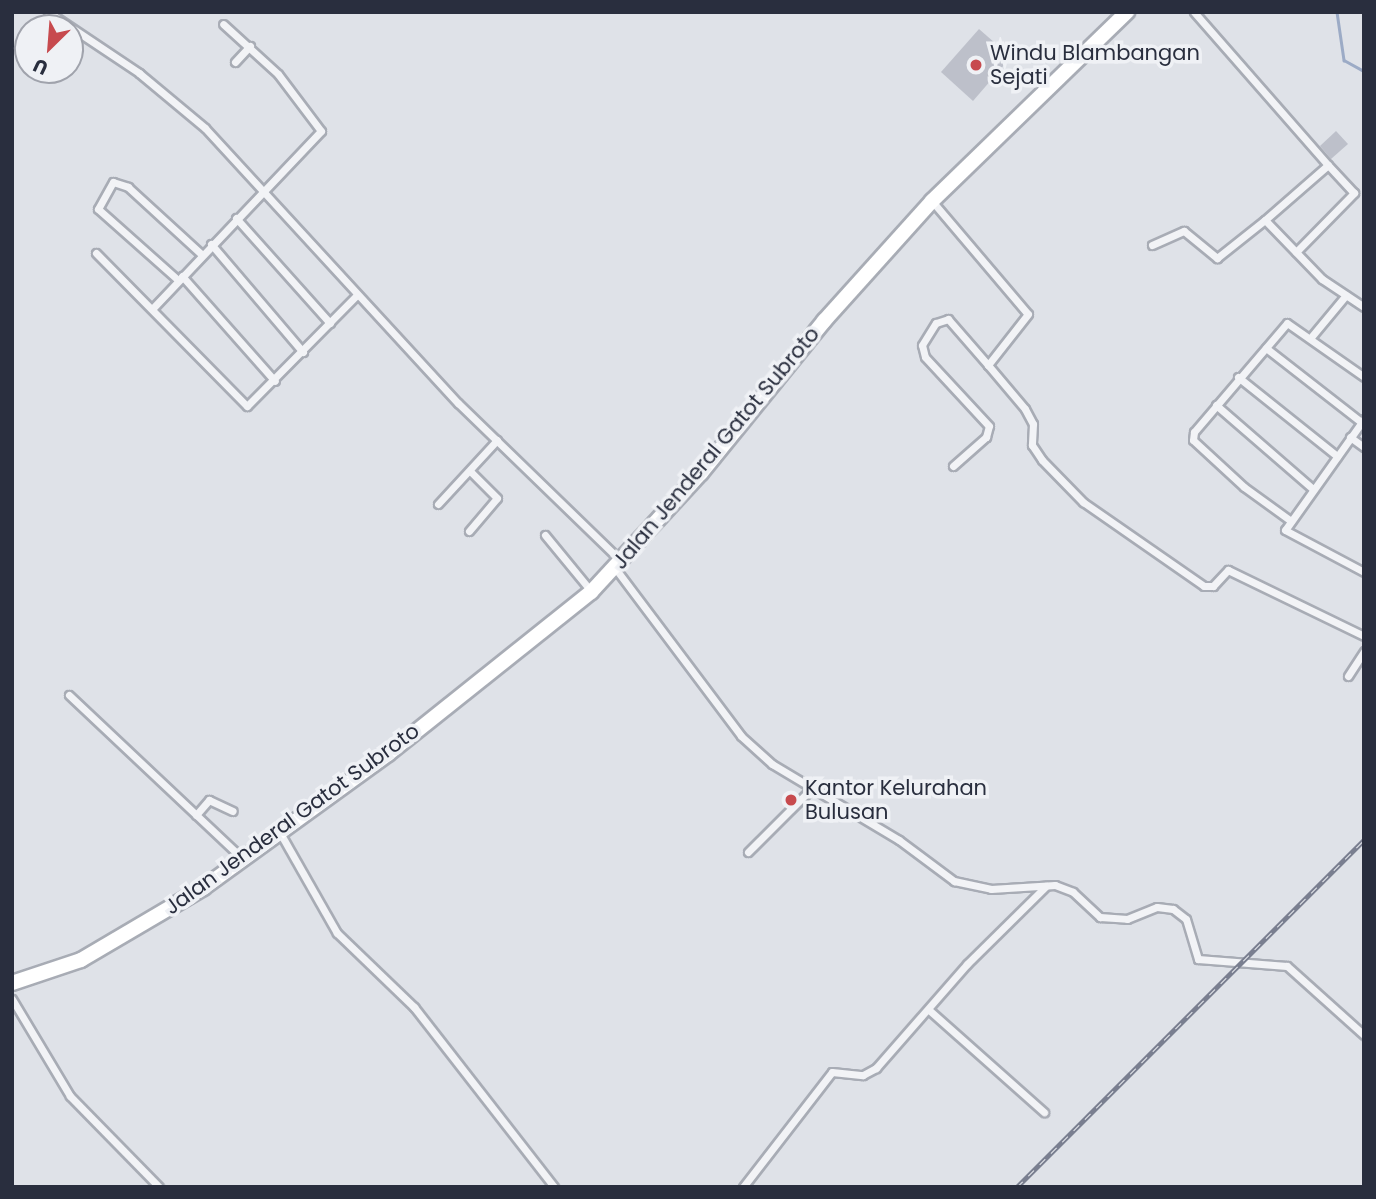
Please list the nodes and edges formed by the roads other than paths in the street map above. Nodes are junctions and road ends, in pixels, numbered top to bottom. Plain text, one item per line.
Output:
1 (48, 12) edge
2 (1127, 12) edge
3 (1194, 12) edge
4 (223, 24) dead end
5 (250, 46) junction
6 (235, 62) dead end
7 (1328, 165) junction
8 (264, 191) junction
9 (932, 201) junction
10 (236, 218) junction
11 (1265, 220) junction
12 (211, 244) junction
13 (1152, 245) dead end
14 (1296, 252) junction
15 (96, 253) dead end
16 (201, 254) junction
17 (180, 278) junction
18 (356, 295) junction
19 (1346, 295) junction
20 (1364, 307) edge
21 (153, 308) junction
22 (330, 323) junction
23 (1312, 336) junction
24 (1266, 348) junction
25 (303, 352) junction
26 (988, 365) junction
27 (1238, 376) junction
28 (1364, 377) edge
29 (275, 382) junction
30 (1216, 405) junction
31 (1363, 420) edge
32 (1350, 438) junction
33 (497, 440) junction
34 (1364, 447) edge
35 (1337, 456) junction
36 (953, 466) dead end
37 (470, 471) junction
38 (1313, 489) junction
39 (438, 504) dead end
40 (1291, 521) junction
41 (469, 531) dead end
42 (545, 536) dead end
43 (619, 566) junction
44 (1364, 572) edge
45 (591, 592) junction
46 (1364, 636) edge
47 (1364, 651) edge
48 (1348, 676) dead end
49 (69, 695) dead end
50 (812, 788) junction
51 (233, 811) dead end
52 (196, 814) junction
53 (279, 831) junction
54 (748, 852) dead end
55 (242, 858) junction
56 (1047, 885) junction
57 (12, 983) edge
58 (12, 999) edge
59 (929, 1010) junction
60 (1364, 1035) edge
61 (1044, 1112) dead end
62 (159, 1187) edge
63 (554, 1187) edge
64 (743, 1187) edge

1 - 8 street
2 - 9 highway, Jalan Jenderal Gatot Subroto
3 - 7 street
4 - 5 street
5 - 6 street
5 - 8 street
7 - 11 street
7 - 14 street
8 - 10 street
8 - 18 street
9 - 26 street
9 - 43 highway, Jalan Jenderal Gatot Subroto
10 - 12 street
10 - 22 street
11 - 13 street
11 - 14 street
12 - 16 street
12 - 25 street
14 - 19 street
15 - 21 street
16 - 17 street
16 - 17 street
17 - 21 street
17 - 29 street
18 - 22 street
18 - 33 street
19 - 20 street
19 - 23 street
21 - 29 street
22 - 25 street
23 - 24 street
23 - 28 street
24 - 27 street
24 - 31 street
25 - 29 street
26 - 36 street
26 - 46 street
27 - 30 street
27 - 35 street
30 - 38 street
30 - 40 street
31 - 32 street
32 - 34 street
32 - 35 street
33 - 37 street
33 - 43 street
35 - 38 street
37 - 39 street
37 - 41 street
38 - 40 street
40 - 44 street
42 - 45 street
43 - 45 highway, Jalan Jenderal Gatot Subroto
43 - 50 street
45 - 53 highway, Jalan Jenderal Gatot Subroto
47 - 48 street
49 - 52 street
50 - 54 street
50 - 56 street
51 - 52 street
52 - 55 street
53 - 55 highway, Jalan Jenderal Gatot Subroto
53 - 63 street
55 - 57 highway, Jalan Jenderal Gatot Subroto
56 - 59 street
56 - 60 street
58 - 62 street
59 - 61 street
59 - 64 street

